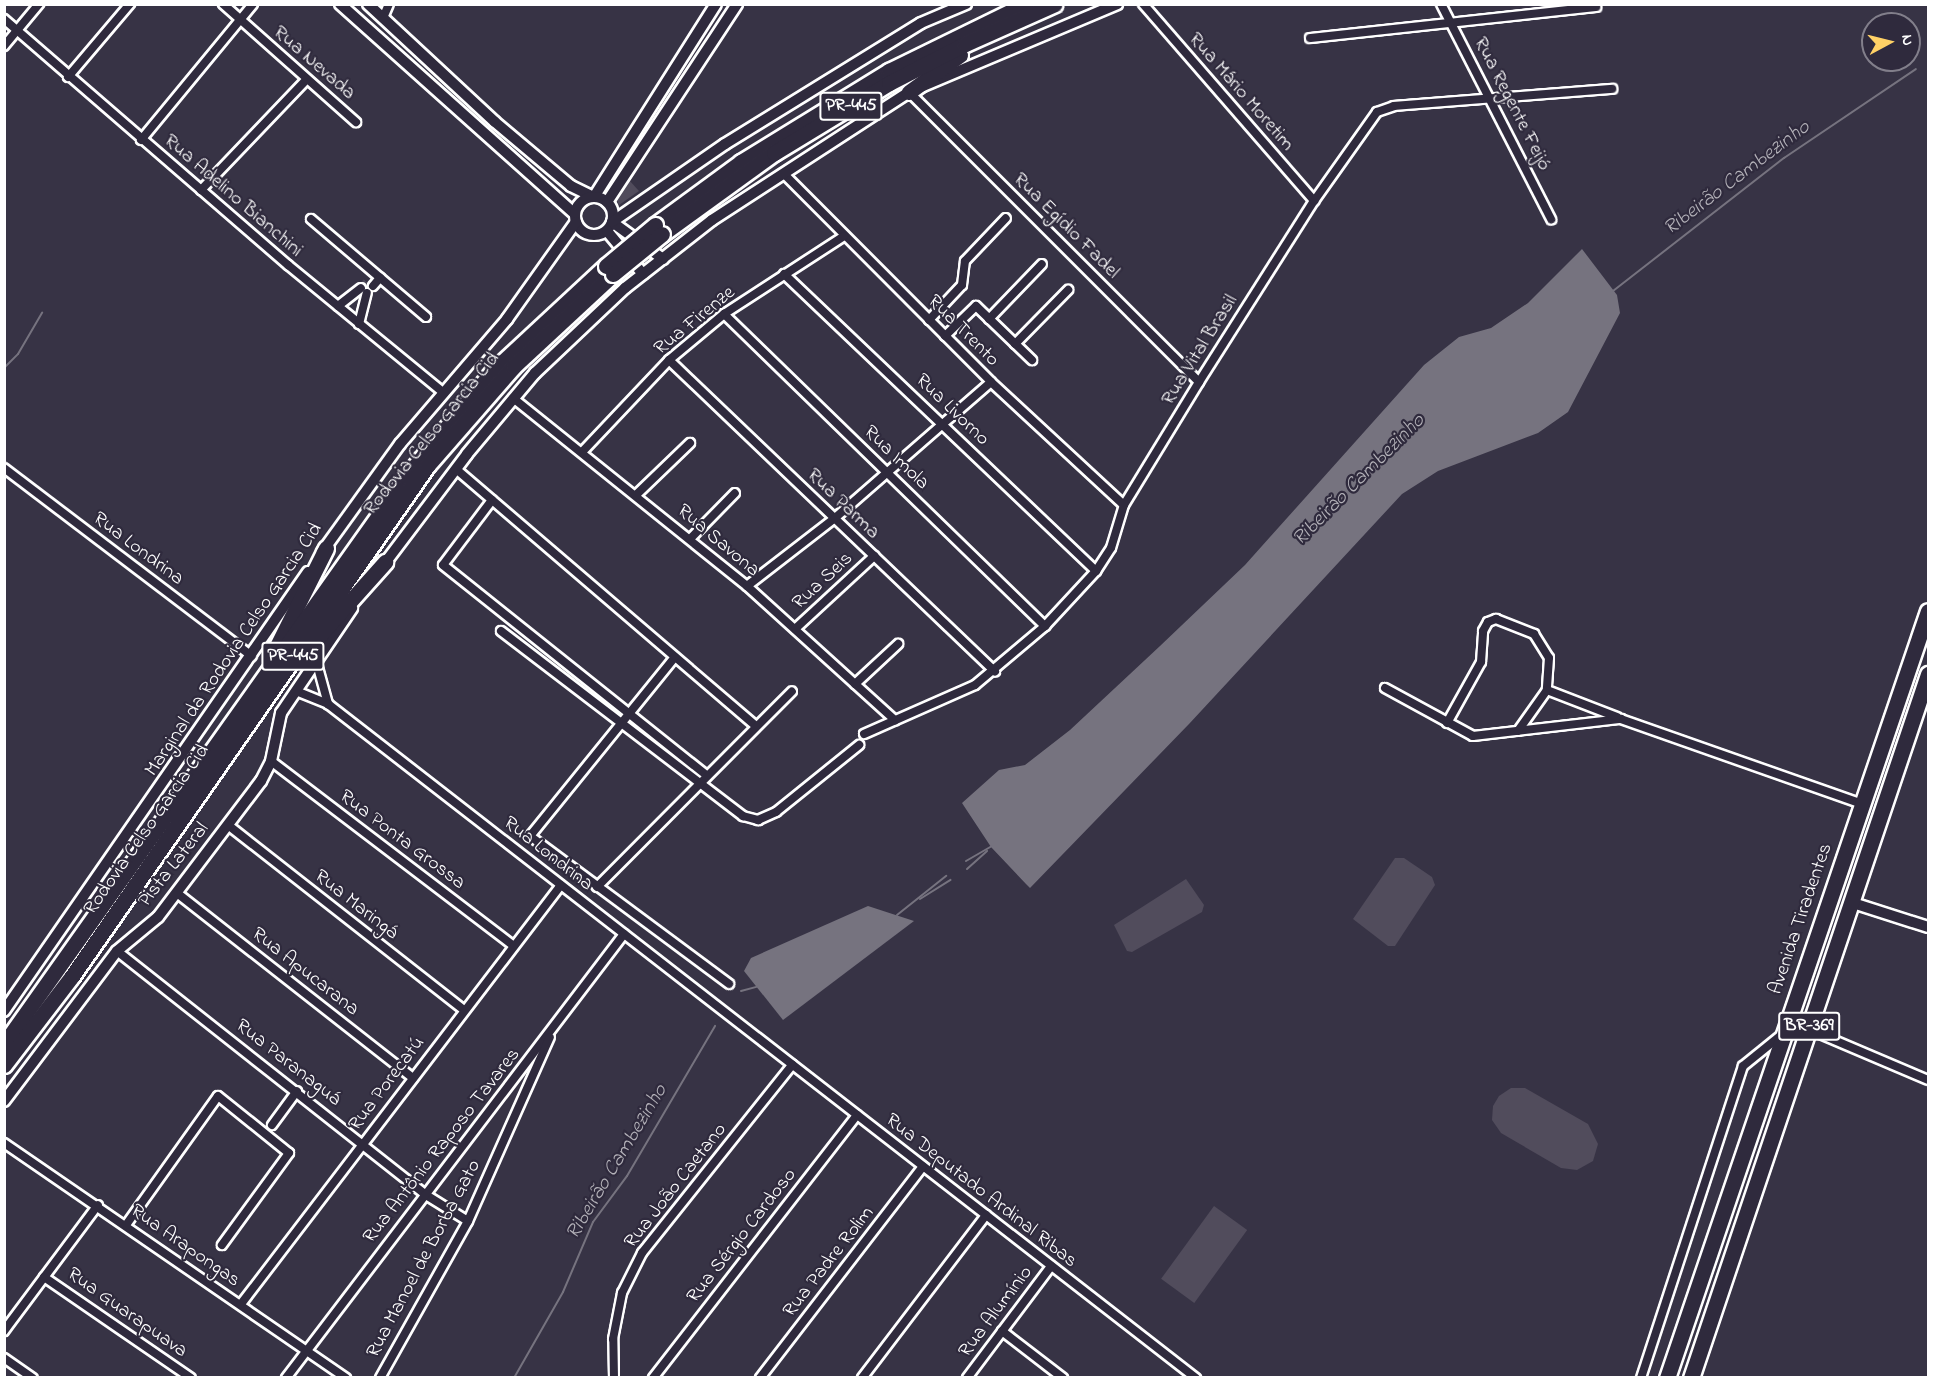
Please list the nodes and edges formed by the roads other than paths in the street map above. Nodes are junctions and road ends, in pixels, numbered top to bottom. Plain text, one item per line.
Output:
1 (39, 4) edge
2 (130, 4) edge
3 (223, 4) edge
4 (253, 4) edge
5 (340, 4) edge
6 (368, 4) edge
7 (389, 4) edge
8 (716, 4) edge
9 (737, 4) edge
10 (966, 4) edge
11 (1026, 4) edge
12 (1055, 4) edge
13 (1117, 4) edge
14 (1143, 4) edge
15 (1441, 4) edge
16 (1596, 7) dead end
17 (383, 18) junction
18 (4, 19) edge
19 (240, 20) junction
20 (1450, 22) junction
21 (999, 28) junction
22 (17, 30) junction
23 (1310, 38) dead end
24 (4, 46) edge
25 (68, 77) junction
26 (307, 79) junction
27 (1612, 89) dead end
28 (909, 92) junction
29 (1493, 100) junction
30 (468, 121) junction
31 (356, 122) dead end
32 (495, 122) junction
33 (141, 140) junction
34 (784, 174) junction
35 (201, 190) junction
36 (594, 197) junction
37 (1314, 201) junction
38 (607, 202) junction
39 (575, 218) junction
40 (1005, 218) dead end
41 (311, 219) dead end
42 (1551, 219) dead end
43 (609, 226) junction
44 (658, 229) junction
45 (844, 236) junction
46 (663, 259) junction
47 (1042, 264) dead end
48 (643, 274) junction
49 (784, 274) junction
50 (377, 275) junction
51 (370, 284) tunnel mouth
52 (1068, 290) dead end
53 (338, 306) junction
54 (724, 314) junction
55 (426, 317) dead end
56 (989, 319) junction
57 (929, 320) junction
58 (359, 324) junction
59 (945, 336) junction
60 (1015, 344) junction
61 (669, 360) junction
62 (1032, 360) dead end
63 (991, 382) junction
64 (1199, 382) junction
65 (444, 393) junction
66 (513, 398) junction
67 (943, 424) junction
68 (690, 442) dead end
69 (583, 451) junction
70 (4, 468) edge
71 (456, 469) junction
72 (888, 473) junction
73 (735, 494) dead end
74 (636, 495) junction
75 (492, 500) junction
76 (1124, 505) junction
77 (835, 518) junction
78 (690, 539) junction
79 (326, 548) junction
80 (874, 556) junction
81 (385, 562) junction
82 (1096, 571) junction
83 (747, 586) junction
84 (1929, 611) edge
85 (1045, 626) junction
86 (795, 629) junction
87 (501, 631) dead end
88 (898, 644) dead end
89 (252, 656) junction
90 (675, 657) junction
91 (316, 660) junction
92 (995, 671) junction
93 (1929, 674) edge
94 (855, 684) junction
95 (1385, 688) dead end
96 (1547, 690) junction
97 (296, 691) junction
98 (792, 691) dead end
99 (259, 695) junction
100 (328, 704) junction
101 (629, 714) junction
102 (1621, 719) junction
103 (895, 720) junction
104 (1447, 723) junction
105 (620, 725) junction
106 (755, 725) junction
107 (1518, 731) junction
108 (864, 734) dead end
109 (859, 745) dead end
110 (271, 761) junction
111 (706, 775) junction
112 (698, 783) junction
113 (1863, 804) junction
114 (228, 825) junction
115 (561, 885) junction
116 (597, 887) junction
117 (177, 893) junction
118 (1853, 903) junction
119 (1929, 927) edge
120 (624, 934) junction
121 (514, 946) junction
122 (117, 951) junction
123 (729, 984) dead end
124 (465, 1010) junction
125 (4, 1011) edge
126 (556, 1025) junction
127 (1808, 1029) junction
128 (747, 1030) joint
129 (1784, 1033) junction
130 (4, 1044) edge
131 (4, 1065) edge
132 (792, 1065) junction
133 (413, 1078) junction
134 (1929, 1080) edge
135 (297, 1091) junction
136 (4, 1101) edge
137 (858, 1115) junction
138 (272, 1125) dead end
139 (4, 1143) edge
140 (363, 1143) junction
141 (923, 1166) junction
142 (426, 1194) junction
143 (98, 1205) junction
144 (986, 1215) junction
145 (468, 1221) junction
146 (126, 1225) junction
147 (222, 1245) dead end
148 (1052, 1266) junction
149 (44, 1276) junction
150 (241, 1304) junction
151 (4, 1331) edge
152 (1002, 1331) junction
153 (305, 1349) junction
154 (4, 1358) edge
155 (33, 1377) edge
156 (191, 1377) edge
157 (286, 1377) edge
158 (346, 1377) edge
159 (380, 1377) edge
160 (614, 1377) edge
161 (653, 1377) edge
162 (760, 1377) edge
163 (862, 1377) edge
164 (967, 1377) edge
165 (1063, 1377) edge
166 (1196, 1377) edge
167 (1641, 1377) edge
168 (1667, 1377) edge
169 (1691, 1377) edge

1 - 22 street
2 - 25 street
3 - 19 street, Rua Nevada
4 - 19 street
5 - 30 street
6 - 17 street
7 - 17 street
8 - 36 street
9 - 38 street
10 - 43 street
11 - 44 highway, Rodovia Celso Garcia Cid / PR-445
12 - 21 highway, Rodovia Celso Garcia Cid / PR-445
13 - 28 street
14 - 37 street, Rua Mário Moretim
15 - 20 street, Rua Regente Feijó
16 - 20 street
17 - 32 street
18 - 22 street, Rua Adelino Bianchini
19 - 26 street, Rua Nevada
19 - 33 street
20 - 23 street
20 - 29 street, Rua Regente Feijó
21 - 28 highway
21 - 44 highway, Rodovia Celso Garcia Cid / PR-445
22 - 24 street
22 - 25 street, Rua Adelino Bianchini
25 - 33 street, Rua Adelino Bianchini
26 - 31 street, Rua Nevada
26 - 35 street
27 - 29 street, Rua Vital Brasil
28 - 34 street
28 - 64 street, Rua Egídio Fadel
29 - 37 street, Rua Vital Brasil
29 - 42 street, Rua Regente Feijó
30 - 32 street
30 - 39 street
32 - 36 street
33 - 35 street, Rua Adelino Bianchini
34 - 45 street, Rua Trento
34 - 46 street
35 - 53 street, Rua Adelino Bianchini
36 - 38 street
36 - 39 street
37 - 64 street, Rua Vital Brasil
38 - 43 street
39 - 43 street
39 - 65 street, Marginal da Rodovia Celso Garcia Cid
40 - 57 street
41 - 50 street
43 - 46 street
43 - 48 street
44 - 99 highway, Rodovia Celso Garcia Cid / PR-445, bridge
45 - 49 street, Rua Firenze
45 - 57 street, Rua Trento
46 - 48 street
47 - 56 street
48 - 66 street
49 - 54 street, Rua Firenze
49 - 67 street, Rua Livorno
50 - 51 street
50 - 55 street
52 - 60 street
53 - 58 street, Rua Adelino Bianchini
53 - 58 street
54 - 61 street, Rua Firenze
54 - 72 street, Rua Imola
56 - 59 street
56 - 60 street
57 - 59 street, Rua Trento
58 - 65 street, Rua Adelino Bianchini
59 - 63 street, Rua Trento
60 - 62 street
61 - 69 street, Rua Firenze
61 - 77 street, Rua Parma
63 - 67 street
63 - 76 street, Rua Trento
64 - 76 street, Rua Vital Brasil
65 - 79 street, Marginal da Rodovia Celso Garcia Cid
66 - 69 street, Rua Savona
66 - 71 street
67 - 72 street
67 - 82 street, Rua Livorno
68 - 74 street
69 - 74 street, Rua Savona
70 - 89 street, Rua Londrina
71 - 75 street
71 - 81 street
72 - 77 street
72 - 85 street, Rua Imola
73 - 78 street
74 - 78 street, Rua Savona
75 - 90 street
75 - 101 street
76 - 82 street, Rua Vital Brasil
77 - 80 street, Rua Parma
77 - 83 street
78 - 83 street, Rua Savona
79 - 89 street, Marginal da Rodovia Celso Garcia Cid
79 - 99 highway
80 - 86 street, Rua Seis
80 - 92 street, Rua Parma
81 - 91 street
81 - 99 highway
82 - 85 street, Rua Vital Brasil
83 - 86 street, Rua Savona
84 - 113 highway, Avenida Tiradentes / BR-369
85 - 92 street, Rua Vital Brasil
86 - 94 street, Rua Savona
87 - 105 street
88 - 94 street
89 - 125 street, Marginal da Rodovia Celso Garcia Cid
90 - 101 street
90 - 106 street
91 - 97 street
91 - 100 street
92 - 103 street, Rua Vital Brasil
93 - 118 highway, BR-369
94 - 103 street, Rua Savona
95 - 104 street
96 - 102 street
96 - 104 street
96 - 107 street
97 - 100 street, Rua Londrina
97 - 110 street, Pista Lateral / PR-445
98 - 106 street
99 - 130 highway, Rodovia Celso Garcia Cid / PR-445
99 - 131 highway, Rodovia Celso Garcia Cid / PR-445
100 - 115 street, Rua Londrina
101 - 105 street
101 - 111 street
102 - 107 street
102 - 113 street
103 - 108 street, Rua Vital Brasil
104 - 107 street
105 - 112 street
105 - 116 street
106 - 111 street
109 - 112 street
110 - 114 street, Pista Lateral / PR-445
110 - 121 street, Rua Ponta Grossa
111 - 112 street
112 - 116 street
113 - 129 highway, Avenida Tiradentes / BR-369
114 - 117 street, Pista Lateral / PR-445
114 - 124 street, Rua Maringá
115 - 120 street, Rua Londrina
115 - 121 street, Rua Porecatú
116 - 123 street
117 - 122 street, Pista Lateral / PR-445
117 - 133 street, Rua Apucarana
118 - 119 street
118 - 127 highway, BR-369
120 - 126 street, Rua Antônio Raposo Tavares
120 - 128 street, Rua Londrina
121 - 124 street, Rua Porecatú
122 - 135 street, Rua Paranaguá
122 - 136 street, Pista Lateral / PR-445
124 - 133 street, Rua Porecatú
126 - 142 street, Rua Antônio Raposo Tavares
126 - 145 street, Rua Manoel de Borba Gato
127 - 134 street
127 - 169 highway, BR-369
128 - 132 street, Rua Deputado Ardinal Ribas
129 - 167 street
129 - 168 highway, Avenida Tiradentes / BR-369
132 - 137 street, Rua Deputado Ardinal Ribas
132 - 160 street, Rua João Caetano
133 - 140 street, Rua Porecatú
135 - 138 street
135 - 140 street, Rua Paranaguá
137 - 141 street, Rua Deputado Ardinal Ribas
137 - 161 street, Rua Sérgio Cardoso
139 - 143 street, Rua Arapongas
140 - 142 street, Rua Paranaguá
140 - 150 street, Rua Porecatú
141 - 144 street, Rua Deputado Ardinal Ribas
141 - 162 street, Rua Padre Rolim
142 - 145 street, Rua Paranaguá
142 - 153 street, Rua Antônio Raposo Tavares
143 - 146 street, Rua Arapongas
143 - 149 street
144 - 148 street, Rua Deputado Ardinal Ribas
144 - 163 street
145 - 159 street, Rua Manoel de Borba Gato
146 - 147 street
146 - 150 street, Rua Arapongas
148 - 152 street, Rua Alumínio
148 - 166 street, Rua Deputado Ardinal Ribas
149 - 151 street
149 - 156 street, Rua Guarapuava
150 - 153 street, Rua Arapongas
152 - 164 street, Rua Alumínio
152 - 165 street
153 - 157 street, Rua Antônio Raposo Tavares
153 - 158 street, Rua Arapongas
154 - 155 street

